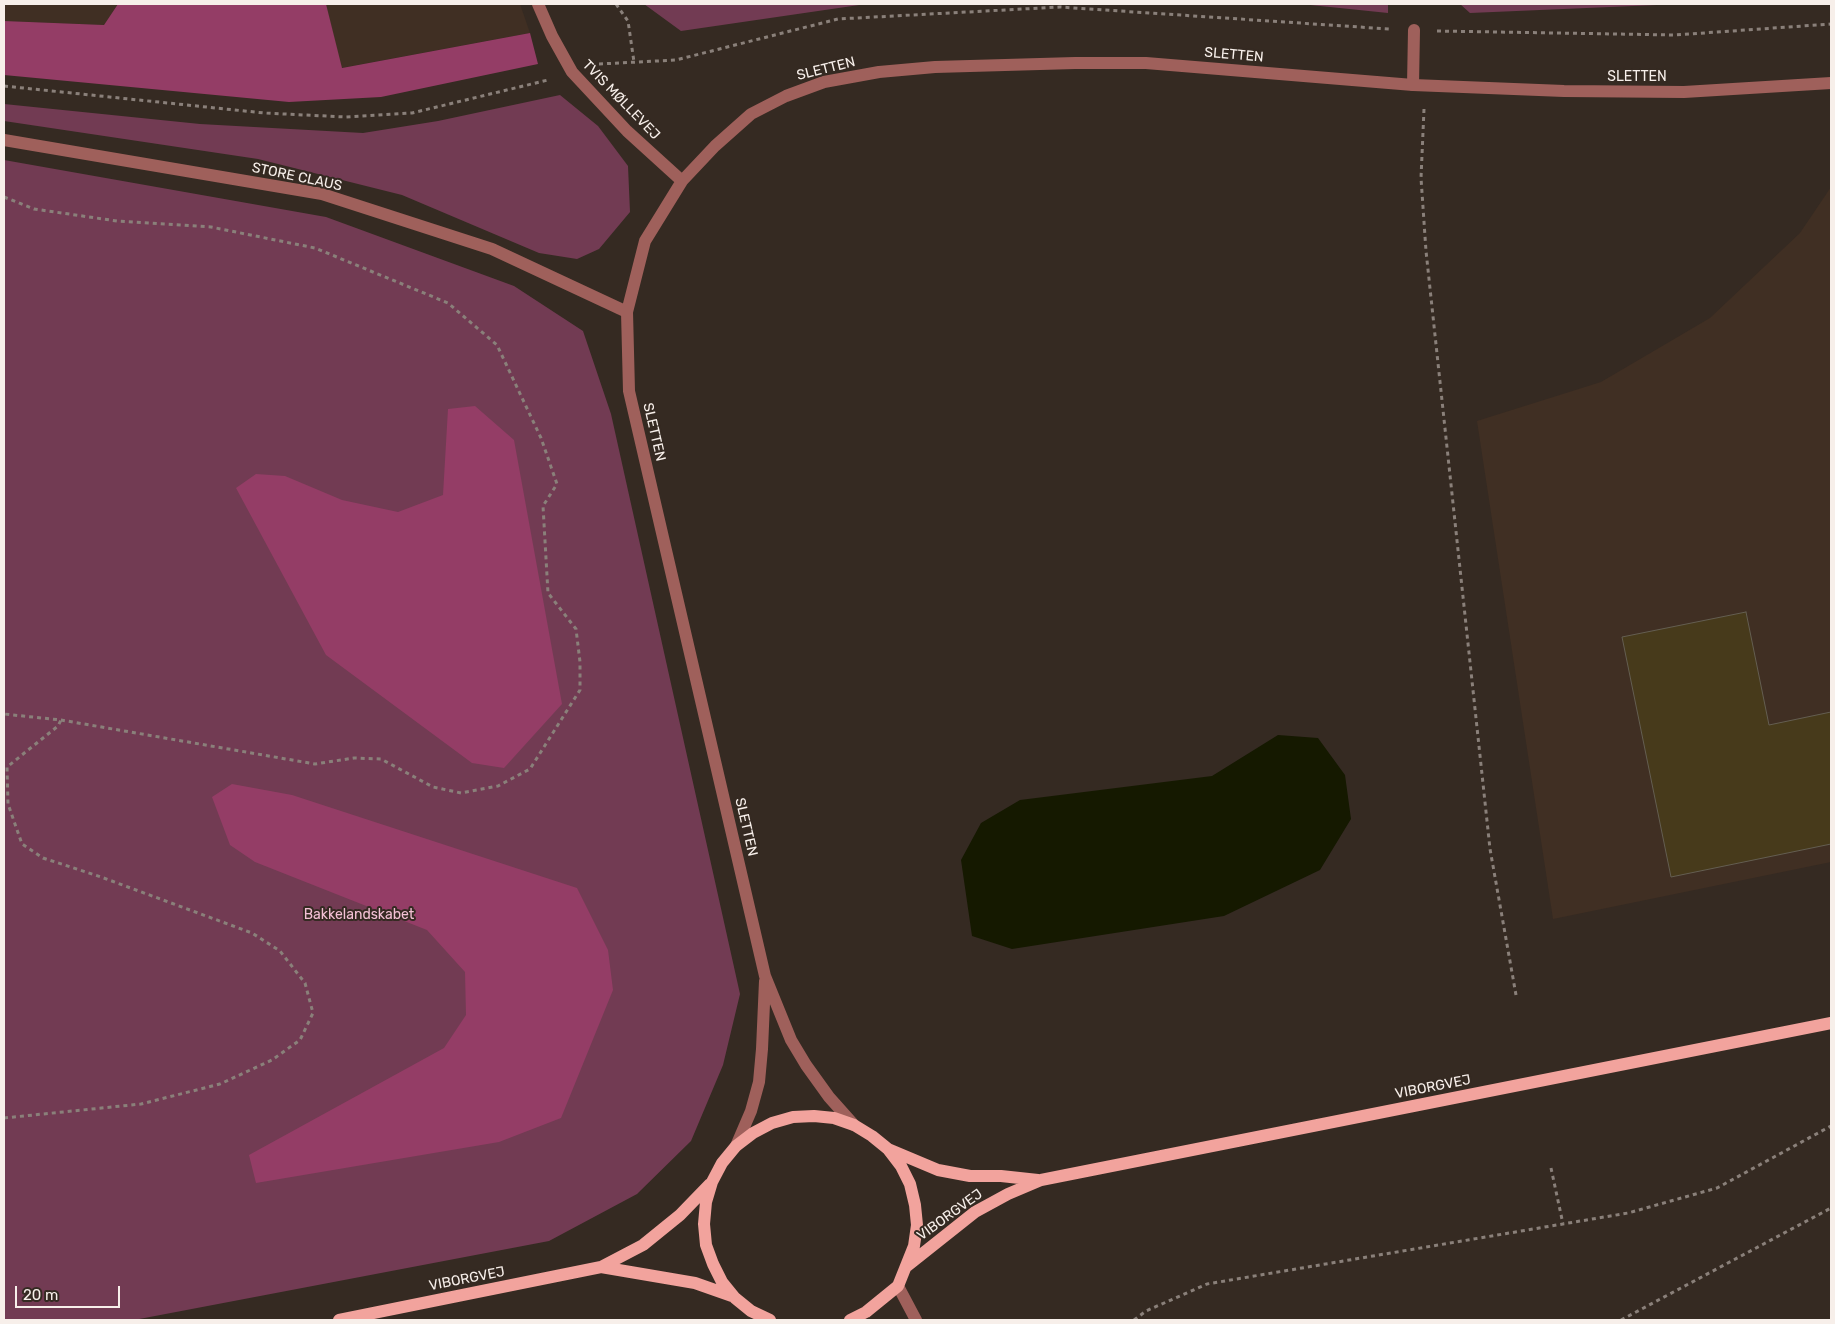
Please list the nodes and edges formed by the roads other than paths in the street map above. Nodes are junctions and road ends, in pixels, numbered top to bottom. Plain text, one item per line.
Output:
1 (538, 4) edge
2 (1414, 30) dead end
3 (1831, 83) edge
4 (1419, 85) junction
5 (4, 140) edge
6 (682, 181) junction
7 (627, 312) junction
8 (765, 976) junction
9 (1831, 1023) edge
10 (854, 1125) junction
11 (736, 1146) junction
12 (888, 1149) junction
13 (1041, 1180) junction
14 (712, 1182) junction
15 (908, 1266) junction
16 (601, 1267) junction
17 (898, 1286) junction
18 (735, 1298) junction
19 (339, 1320) edge
20 (770, 1320) edge
21 (850, 1320) edge
22 (916, 1320) edge

1 - 6 street, TVIS MØLLEVEJ
2 - 4 street
3 - 4 street, SLETTEN
4 - 6 street, SLETTEN
5 - 7 street, STORE CLAUS
6 - 7 street, SLETTEN
7 - 8 street, SLETTEN
8 - 10 street, SLETTEN
8 - 11 street, SLETTEN
9 - 13 main road, VIBORGVEJ
10 - 11 main road
10 - 12 main road
11 - 14 main road
12 - 13 main road, VIBORGVEJ
12 - 15 main road
13 - 15 main road, VIBORGVEJ
14 - 16 main road, VIBORGVEJ
14 - 18 main road
15 - 17 main road
16 - 18 main road, VIBORGVEJ
16 - 19 main road, VIBORGVEJ
17 - 21 main road
17 - 22 street
18 - 20 main road

